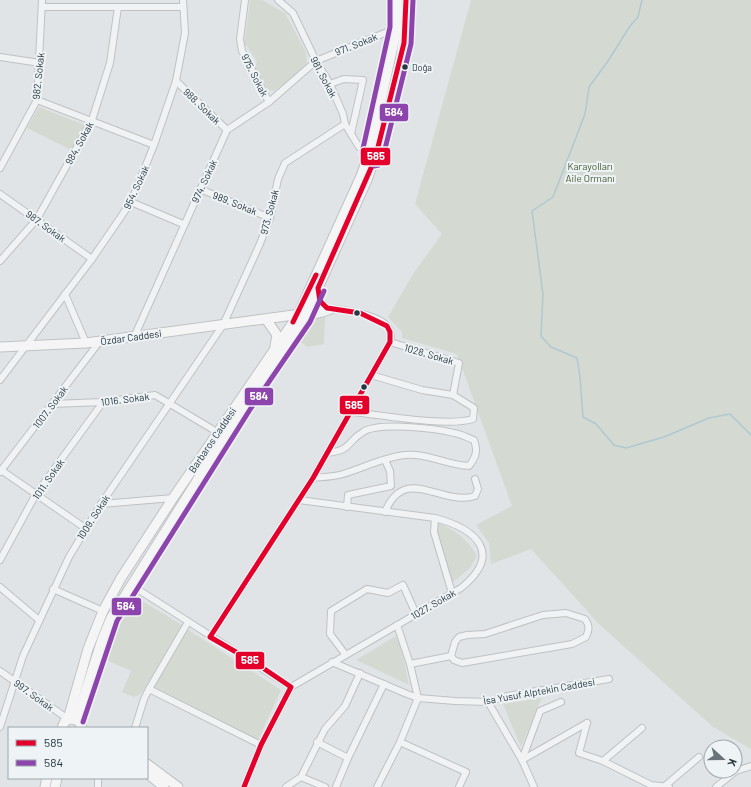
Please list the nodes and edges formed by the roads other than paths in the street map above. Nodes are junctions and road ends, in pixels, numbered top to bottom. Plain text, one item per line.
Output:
1 (42, 0) edge
2 (245, 0) edge
3 (397, 0) edge
4 (406, 0) edge
5 (281, 1) edge
6 (183, 3) edge
7 (42, 7) junction
8 (118, 7) junction
9 (397, 28) junction
10 (0, 58) edge
11 (316, 61) junction
12 (40, 63) junction
13 (176, 81) junction
14 (330, 84) junction
15 (38, 100) junction
16 (269, 102) junction
17 (92, 120) junction
18 (345, 124) junction
19 (227, 130) junction
20 (351, 134) junction
21 (154, 145) junction
22 (372, 156) junction
23 (0, 168) edge
24 (200, 189) junction
25 (0, 194) edge
26 (131, 202) junction
27 (270, 218) junction
28 (36, 219) junction
29 (183, 224) junction
30 (92, 259) junction
31 (0, 260) edge
32 (318, 288) junction
33 (65, 294) junction
34 (326, 308) junction
35 (334, 309) junction
36 (301, 317) junction
37 (265, 321) junction
38 (223, 325) junction
39 (134, 335) junction
40 (100, 341) junction
41 (390, 342) junction
42 (86, 343) junction
43 (0, 347) edge
44 (26, 347) junction
45 (274, 350) junction
46 (371, 375) junction
47 (0, 380) edge
48 (453, 395) junction
49 (103, 402) junction
50 (171, 403) junction
51 (52, 404) junction
52 (352, 412) junction
53 (212, 429) dead end
54 (327, 453) junction
55 (385, 460) junction
56 (1, 471) edge
57 (312, 478) junction
58 (475, 479) dead end
59 (36, 494) junction
60 (173, 498) junction
61 (299, 500) junction
62 (101, 504) junction
63 (347, 507) junction
64 (385, 512) junction
65 (435, 518) junction
66 (85, 528) junction
67 (0, 560) edge
68 (131, 585) junction
69 (0, 587) edge
70 (53, 589) junction
71 (452, 593) junction
72 (103, 610) junction
73 (416, 614) junction
74 (39, 620) junction
75 (188, 622) junction
76 (397, 625) junction
77 (210, 637) junction
78 (345, 654) junction
79 (451, 656) junction
80 (332, 662) junction
81 (410, 664) junction
82 (0, 671) edge
83 (360, 673) junction
84 (609, 679) dead end
85 (15, 681) junction
86 (384, 684) junction
87 (291, 687) junction
88 (149, 689) junction
89 (418, 698) junction
90 (488, 702) junction
91 (560, 702) dead end
92 (78, 724) edge
93 (0, 727) edge
94 (62, 727) edge
95 (135, 727) edge
96 (642, 728) dead end
97 (318, 742) junction
98 (400, 742) junction
99 (261, 745) junction
100 (699, 757) dead end
101 (348, 758) junction
102 (522, 760) junction
103 (603, 761) junction
104 (148, 765) edge
105 (751, 766) edge
106 (148, 774) edge
107 (301, 777) junction
108 (164, 784) edge
109 (667, 786) edge
110 (178, 787) edge
111 (244, 787) edge
112 (286, 787) edge
113 (325, 787) edge
114 (336, 787) edge
115 (377, 787) edge
116 (459, 787) edge
117 (534, 787) edge
118 (716, 787) edge

1 - 7 street, 982. Sokak
2 - 16 street, 975. Sokak
3 - 9 main road, Barbaros Caddesi
4 - 22 main road, Barbaros Caddesi
5 - 11 street, 981. Sokak
6 - 8 street
6 - 13 street, 954. Sokak
7 - 8 street
7 - 12 street, 982. Sokak
8 - 17 street, 984. Sokak
9 - 11 street, 971. Sokak
9 - 22 main road, Barbaros Caddesi
10 - 12 street
11 - 14 street, 981. Sokak
11 - 16 street
12 - 15 street, 982. Sokak
13 - 19 street, 988. Sokak
13 - 21 street, 954. Sokak
14 - 18 street, 981. Sokak
14 - 20 street
15 - 17 street
15 - 23 street, 982. Sokak
16 - 19 street
17 - 21 street
17 - 28 street, 984. Sokak
18 - 20 street, 981. Sokak
18 - 27 street, 973. Sokak
19 - 24 street, 974. Sokak
20 - 22 street, 981. Sokak
21 - 26 street, 954. Sokak
22 - 32 main road, Barbaros Caddesi
22 - 36 main road, Barbaros Caddesi
24 - 27 street, 989. Sokak
24 - 29 street, 974. Sokak
25 - 28 street, 987. Sokak
26 - 29 street
26 - 30 street, 954. Sokak
27 - 38 street, 973. Sokak
28 - 30 street, 987. Sokak
28 - 31 street, 984. Sokak
29 - 39 street, 974. Sokak
30 - 33 street, 954. Sokak
32 - 34 street
32 - 36 main road, Barbaros Caddesi
33 - 42 street
33 - 44 street, 954. Sokak
34 - 35 street
34 - 36 street
35 - 36 street
35 - 41 street
36 - 37 main road, Özdar Caddesi
36 - 45 main road, Barbaros Caddesi
36 - 68 main road, Barbaros Caddesi
37 - 38 main road, Özdar Caddesi
37 - 45 main road
38 - 39 main road, Özdar Caddesi
38 - 50 street, 1009. Sokak
39 - 40 main road, Özdar Caddesi
40 - 42 main road, Özdar Caddesi
40 - 51 street, 1007. Sokak
41 - 46 street
41 - 48 street, 1028. Sokak
42 - 44 main road, Özdar Caddesi
43 - 44 main road, Özdar Caddesi
44 - 47 street, 954. Sokak
45 - 60 main road, Barbaros Caddesi
46 - 48 street
46 - 52 street
48 - 52 street
49 - 50 street, 1016. Sokak
49 - 51 street, 1016. Sokak
49 - 59 street, 1011. Sokak
50 - 53 street, 1016. Sokak
50 - 62 street, 1009. Sokak
51 - 56 street, 1007. Sokak
52 - 54 street
54 - 55 street
54 - 57 street
55 - 57 street
55 - 63 street
56 - 59 street
57 - 61 street
58 - 64 street
59 - 66 street
59 - 67 street, 1011. Sokak
60 - 62 street
60 - 72 main road, Barbaros Caddesi
61 - 63 street, 1027. Sokak
61 - 77 street
62 - 66 street, 1009. Sokak
63 - 64 street, 1027. Sokak
64 - 65 street, 1027. Sokak
65 - 71 street
65 - 71 street, 1027. Sokak
66 - 70 street, 1009. Sokak
68 - 75 street
68 - 92 main road, Barbaros Caddesi
69 - 74 street
70 - 72 street
70 - 74 street, 1009. Sokak
71 - 73 street, 1027. Sokak
72 - 92 main road, Barbaros Caddesi
73 - 76 street, 1027. Sokak
73 - 78 street
74 - 85 street, 1009. Sokak
75 - 77 street
75 - 88 street
76 - 78 street, 1027. Sokak
76 - 81 street
77 - 87 street
78 - 80 street, 1027. Sokak
79 - 79 street
79 - 81 street
80 - 83 street, İsa Yusuf Alptekin Caddesi
80 - 87 street, 1027. Sokak
81 - 89 street
82 - 85 street, 997. Sokak
83 - 86 street, İsa Yusuf Alptekin Caddesi
83 - 97 street
84 - 90 street, İsa Yusuf Alptekin Caddesi
85 - 92 street, 997. Sokak
85 - 93 street, 1009. Sokak
86 - 89 street, İsa Yusuf Alptekin Caddesi
86 - 101 street
87 - 99 street
88 - 95 street
88 - 99 street
89 - 90 street, İsa Yusuf Alptekin Caddesi
89 - 98 street
90 - 102 street
91 - 102 street
92 - 94 main road
96 - 103 street
97 - 101 street
97 - 107 street
98 - 115 street
98 - 116 street
99 - 111 street
100 - 109 street
101 - 114 street
102 - 103 street
102 - 117 street
103 - 109 street
104 - 108 main road
105 - 118 street
106 - 108 main road
107 - 112 street
107 - 113 street
108 - 110 main road

